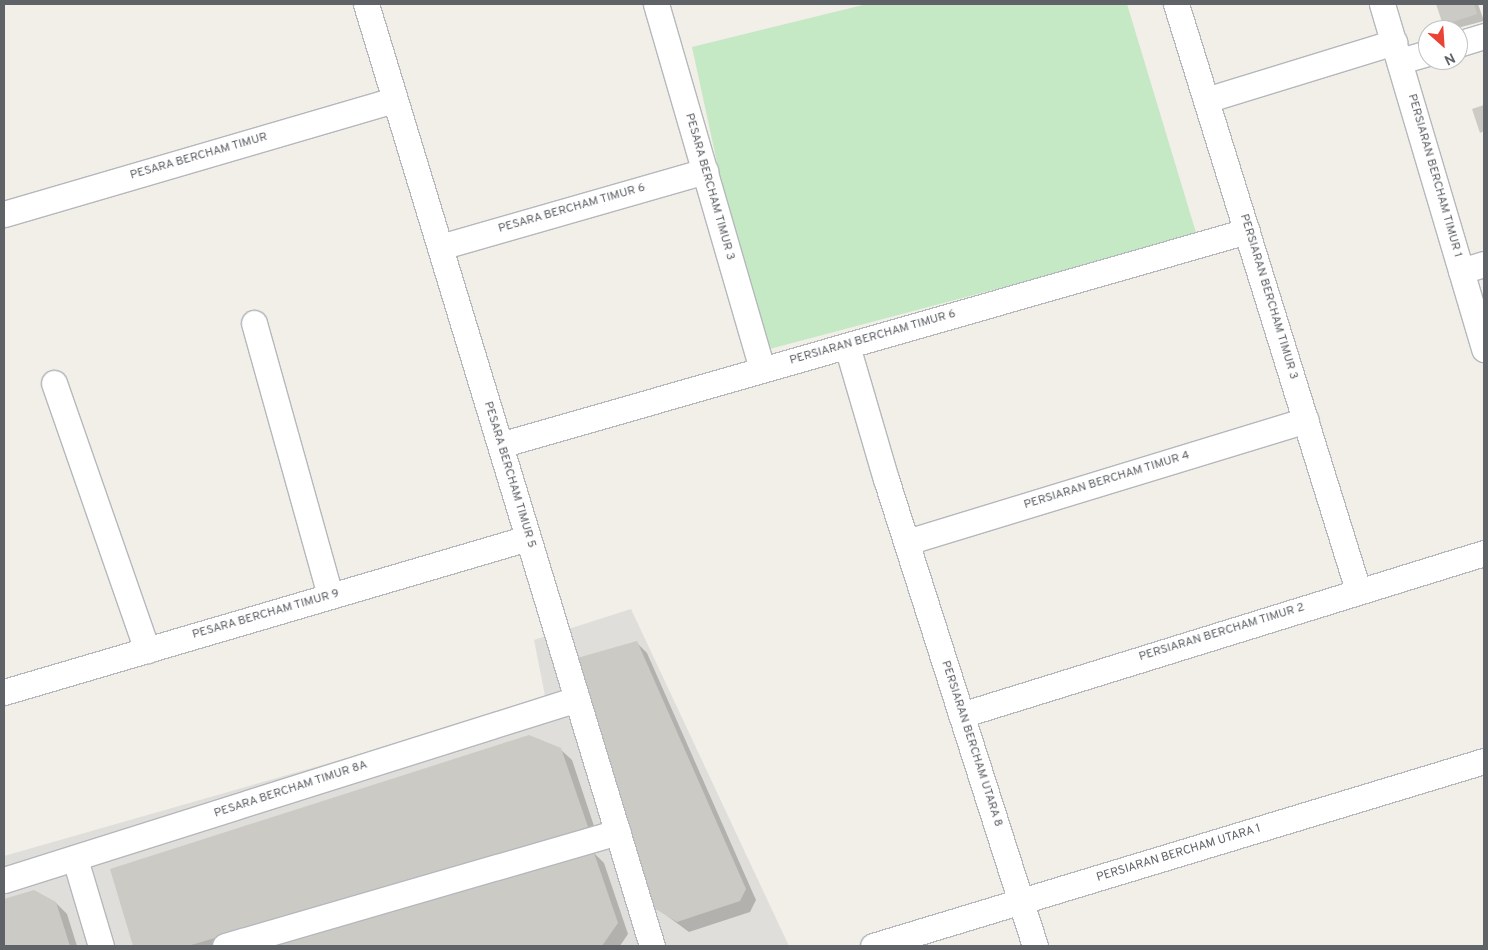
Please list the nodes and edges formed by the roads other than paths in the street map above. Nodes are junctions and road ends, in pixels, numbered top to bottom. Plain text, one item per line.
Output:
1 (366, 4) edge
2 (656, 4) edge
3 (1176, 4) edge
4 (1382, 4) edge
5 (1484, 36) edge
6 (1468, 41) edge
7 (1397, 52) junction
8 (1418, 53) edge
9 (395, 100) junction
10 (1206, 100) junction
11 (704, 171) junction
12 (4, 214) edge
13 (1247, 231) junction
14 (440, 247) junction
15 (1473, 268) edge
16 (254, 323) dead end
17 (847, 346) junction
18 (1484, 349) edge
19 (762, 369) junction
20 (54, 383) dead end
21 (1306, 420) junction
22 (500, 445) junction
23 (528, 538) junction
24 (907, 542) junction
25 (1484, 553) edge
26 (1358, 590) junction
27 (330, 596) junction
28 (146, 650) junction
29 (4, 692) edge
30 (577, 700) junction
31 (961, 715) junction
32 (1484, 761) edge
33 (618, 832) junction
34 (75, 858) junction
35 (4, 880) edge
36 (1021, 902) junction
37 (101, 946) edge
38 (225, 946) edge
39 (652, 946) edge
40 (873, 946) edge
41 (1035, 946) edge

1 - 9 street, PESARA BERCHAM TIMUR 5
2 - 11 street, PESARA BERCHAM TIMUR 3
3 - 10 street, PERSIARAN BERCHAM TIMUR 3
4 - 7 street, PERSIARAN BERCHAM TIMUR 1
5 - 6 street
7 - 8 street
7 - 10 street
7 - 15 street, PERSIARAN BERCHAM TIMUR 1
9 - 12 street, PESARA BERCHAM TIMUR
9 - 14 street, PESARA BERCHAM TIMUR 5
10 - 13 street, PERSIARAN BERCHAM TIMUR 3
11 - 14 street, PESARA BERCHAM TIMUR 6
11 - 19 street, PESARA BERCHAM TIMUR 3
13 - 17 street, PERSIARAN BERCHAM TIMUR 6
13 - 21 street, PERSIARAN BERCHAM TIMUR 3
14 - 22 street, PESARA BERCHAM TIMUR 5
15 - 18 street, PERSIARAN BERCHAM TIMUR 1
16 - 27 street
17 - 19 street, PERSIARAN BERCHAM TIMUR 6
17 - 24 street, PERSIARAN BERCHAM UTARA 8
19 - 22 street, PERSIARAN BERCHAM TIMUR 6
20 - 28 street
21 - 24 street, PERSIARAN BERCHAM TIMUR 4
21 - 26 street, PERSIARAN BERCHAM TIMUR 3
22 - 23 street, PESARA BERCHAM TIMUR 5
23 - 27 street, PESARA BERCHAM TIMUR 9
23 - 30 street, PESARA BERCHAM TIMUR 5
24 - 31 street, PERSIARAN BERCHAM UTARA 8
25 - 26 street, PERSIARAN BERCHAM TIMUR 2
26 - 31 street, PERSIARAN BERCHAM TIMUR 2
27 - 28 street, PESARA BERCHAM TIMUR 9
28 - 29 street, PESARA BERCHAM TIMUR 9
30 - 33 street, PESARA BERCHAM TIMUR 5
30 - 34 street, PESARA BERCHAM TIMUR 8A
31 - 36 street, PERSIARAN BERCHAM UTARA 8
32 - 36 street, PERSIARAN BERCHAM UTARA 1
33 - 38 street
33 - 39 street, PESARA BERCHAM TIMUR 5
34 - 35 street, PESARA BERCHAM TIMUR 8A
34 - 37 street
36 - 40 street, PERSIARAN BERCHAM UTARA 1
36 - 41 street, PERSIARAN BERCHAM UTARA 8

